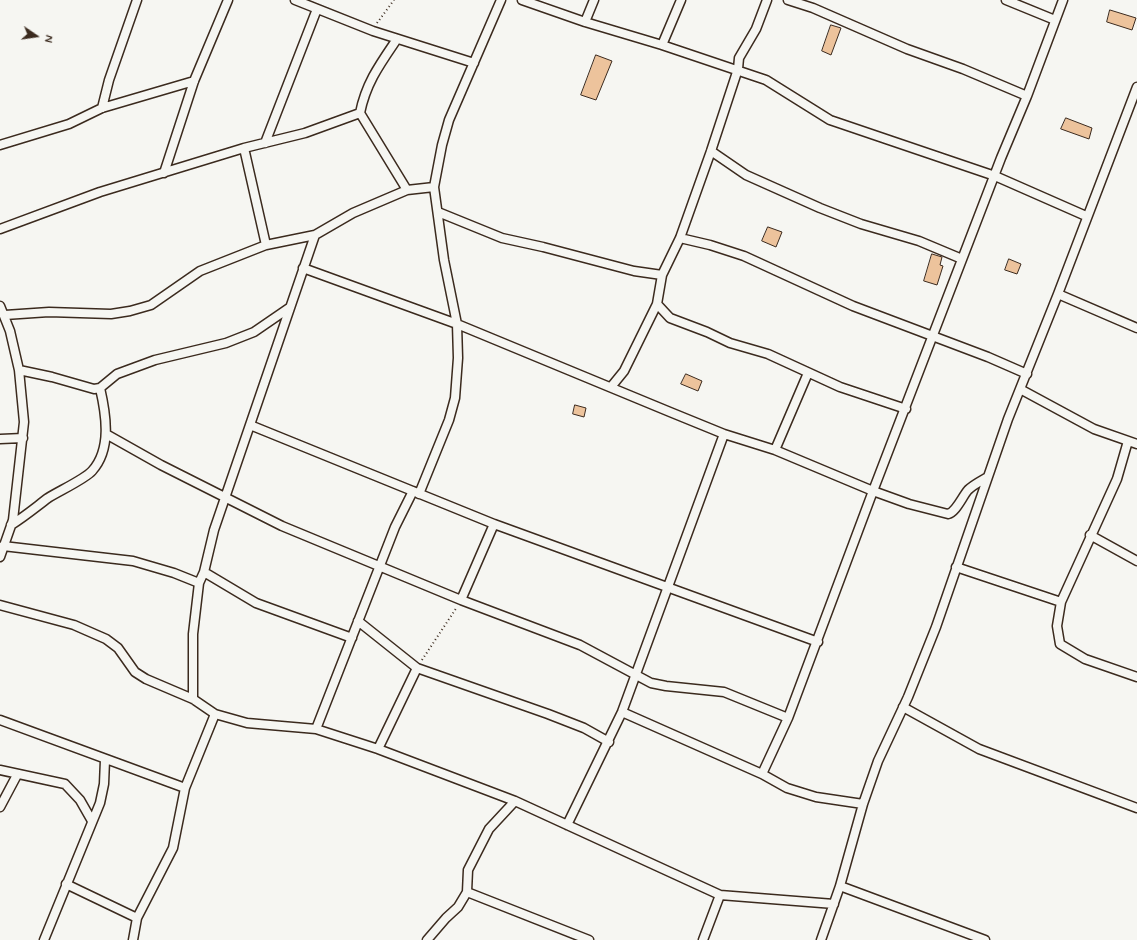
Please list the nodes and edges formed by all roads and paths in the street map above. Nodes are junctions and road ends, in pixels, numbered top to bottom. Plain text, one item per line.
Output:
1 (137, 0) edge
2 (228, 0) edge
3 (295, 0) edge
4 (394, 0) edge
5 (502, 0) edge
6 (522, 0) edge
7 (594, 0) edge
8 (681, 0) edge
9 (767, 0) edge
10 (788, 0) edge
11 (1006, 0) edge
12 (1063, 0) edge
13 (317, 9) junction
14 (1055, 20) junction
15 (585, 22) junction
16 (373, 31) junction
17 (397, 39) junction
18 (662, 45) junction
19 (474, 63) junction
20 (738, 69) junction
21 (194, 82) junction
22 (1137, 87) edge
23 (1027, 96) junction
24 (102, 108) junction
25 (360, 113) junction
26 (265, 143) junction
27 (0, 146) edge
28 (244, 148) junction
29 (711, 151) junction
30 (164, 173) junction
31 (995, 176) junction
32 (434, 187) junction
33 (406, 190) junction
34 (438, 212) junction
35 (1086, 216) junction
36 (0, 229) edge
37 (315, 235) junction
38 (680, 238) junction
39 (266, 245) junction
40 (962, 259) junction
41 (303, 268) junction
42 (662, 275) junction
43 (1058, 294) junction
44 (657, 304) junction
45 (0, 306) edge
46 (290, 307) junction
47 (5, 315) junction
48 (457, 324) junction
49 (1137, 328) edge
50 (0, 331) edge
51 (10, 331) junction
52 (934, 336) junction
53 (19, 370) junction
54 (808, 373) junction
55 (1027, 374) junction
56 (611, 387) junction
57 (100, 388) junction
58 (1020, 389) junction
59 (906, 409) junction
60 (250, 425) junction
61 (106, 434) junction
62 (724, 434) junction
63 (23, 438) junction
64 (0, 439) edge
65 (1128, 441) junction
66 (1137, 444) edge
67 (775, 450) junction
68 (986, 478) junction
69 (873, 490) junction
70 (416, 493) junction
71 (226, 497) junction
72 (494, 524) junction
73 (11, 525) junction
74 (1090, 535) junction
75 (3, 546) junction
76 (0, 557) edge
77 (1137, 561) edge
78 (381, 565) junction
79 (956, 567) junction
80 (204, 572) junction
81 (198, 583) junction
82 (668, 587) junction
83 (461, 600) junction
84 (1061, 602) junction
85 (0, 605) edge
86 (358, 621) junction
87 (352, 638) junction
88 (818, 642) junction
89 (417, 668) junction
90 (635, 673) junction
91 (1137, 677) edge
92 (193, 700) junction
93 (903, 708) junction
94 (622, 712) junction
95 (214, 714) junction
96 (788, 718) junction
97 (0, 720) edge
98 (316, 729) junction
99 (609, 742) junction
100 (378, 749) junction
101 (105, 760) junction
102 (0, 770) edge
103 (17, 774) junction
104 (762, 774) junction
105 (186, 788) junction
106 (515, 801) junction
107 (863, 804) junction
108 (0, 807) edge
109 (1137, 808) edge
110 (92, 821) junction
111 (567, 825) junction
112 (66, 884) junction
113 (840, 886) junction
114 (467, 892) junction
115 (720, 895) junction
116 (834, 904) junction
117 (137, 918) junction
118 (44, 940) edge
119 (133, 940) edge
120 (427, 940) edge
121 (588, 940) edge
122 (703, 940) edge
123 (821, 940) edge
124 (986, 940) edge

1 - 24 street
2 - 21 street
3 - 13 street
4 - 16 path
5 - 19 street
6 - 15 street
7 - 15 street
8 - 18 street
9 - 20 street
10 - 23 street
11 - 14 street
12 - 14 street
13 - 16 street
13 - 26 street
14 - 23 street
15 - 18 street
16 - 17 street
17 - 19 street
17 - 25 street
18 - 20 street
19 - 32 street
20 - 29 street
20 - 31 street
21 - 24 street
21 - 30 street
22 - 35 street
23 - 31 street
24 - 27 street
25 - 26 street
25 - 33 street
26 - 28 street
28 - 30 street
28 - 39 street
29 - 38 street
29 - 40 street
30 - 36 street
31 - 35 street
31 - 40 street
32 - 33 street
32 - 34 street
33 - 37 street
34 - 42 street
34 - 48 street
35 - 43 street
37 - 39 street
37 - 41 street
38 - 42 street
38 - 52 street
39 - 47 street
40 - 52 street
41 - 46 street
41 - 48 street
42 - 44 street
43 - 49 street
43 - 55 street
44 - 54 street
44 - 56 street
45 - 47 street
46 - 57 street
46 - 60 street
47 - 51 street
48 - 56 street
48 - 70 street
50 - 51 street
51 - 53 street
52 - 55 street
52 - 59 street
53 - 57 street
53 - 63 street
54 - 59 street
54 - 67 street
55 - 58 street
56 - 62 street
57 - 61 street
58 - 65 street
58 - 68 street
59 - 69 street
60 - 70 street
60 - 71 street
61 - 71 street
61 - 73 street
62 - 67 street
62 - 82 street
63 - 64 street
63 - 73 street
65 - 66 street
65 - 74 street
67 - 69 street
68 - 69 street
68 - 79 street
69 - 88 street
70 - 72 street
70 - 78 street
71 - 78 street
71 - 80 street
72 - 82 street
72 - 83 street
73 - 75 street
74 - 77 street
74 - 84 street
75 - 76 street
75 - 81 street
78 - 83 street
78 - 86 street
79 - 84 street
79 - 93 street
80 - 81 street
80 - 87 street
81 - 92 street
82 - 88 street
82 - 90 street
83 - 89 path
83 - 90 street
84 - 91 street
85 - 92 street
86 - 87 street
86 - 89 street
87 - 98 street
88 - 96 street
89 - 99 street
89 - 100 street
90 - 94 street
90 - 96 street
92 - 95 street
93 - 107 street
93 - 109 street
94 - 99 street
94 - 104 street
95 - 98 street
95 - 105 street
96 - 104 street
97 - 101 street
98 - 100 street
99 - 111 street
100 - 106 street
101 - 105 street
101 - 110 street
102 - 103 street
103 - 108 street
103 - 110 street
104 - 107 street
105 - 117 street
106 - 111 street
106 - 114 street
107 - 113 street
110 - 112 street
111 - 115 street
112 - 117 street
112 - 118 street
113 - 116 street
113 - 124 street
114 - 120 street
114 - 121 street
115 - 116 street
115 - 122 street
116 - 123 street
117 - 119 street

